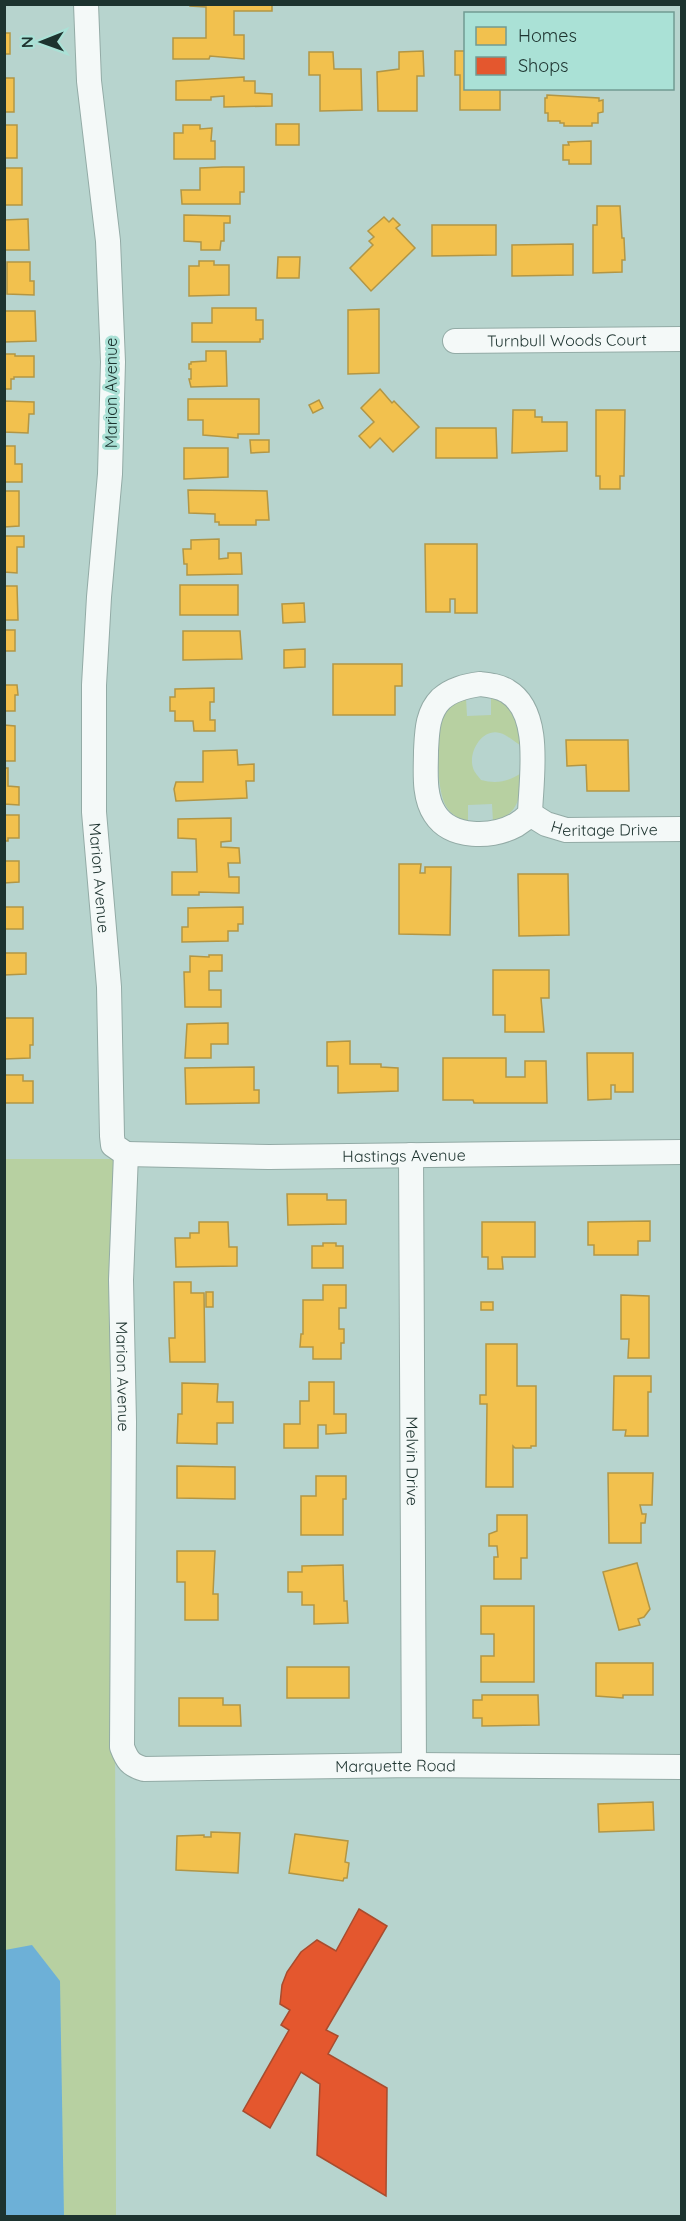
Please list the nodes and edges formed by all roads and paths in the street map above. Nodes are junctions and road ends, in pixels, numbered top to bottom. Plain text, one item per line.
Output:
1 (86, 4) edge
2 (681, 339) edge
3 (455, 341) dead end
4 (530, 814) junction
5 (681, 829) edge
6 (681, 1152) edge
7 (126, 1154) junction
8 (411, 1155) junction
9 (122, 1747) joint
10 (414, 1766) junction
11 (681, 1767) edge

1 - 7 street, Marion Avenue
2 - 3 street, Turnbull Woods Court
4 - 4 street, Heritage Drive
4 - 5 street, Heritage Drive
6 - 8 street, Hastings Avenue
7 - 8 street, Hastings Avenue
7 - 9 street, Marion Avenue
8 - 10 street, Melvin Drive
9 - 10 street, Marquette Road
10 - 11 street, Marquette Road

